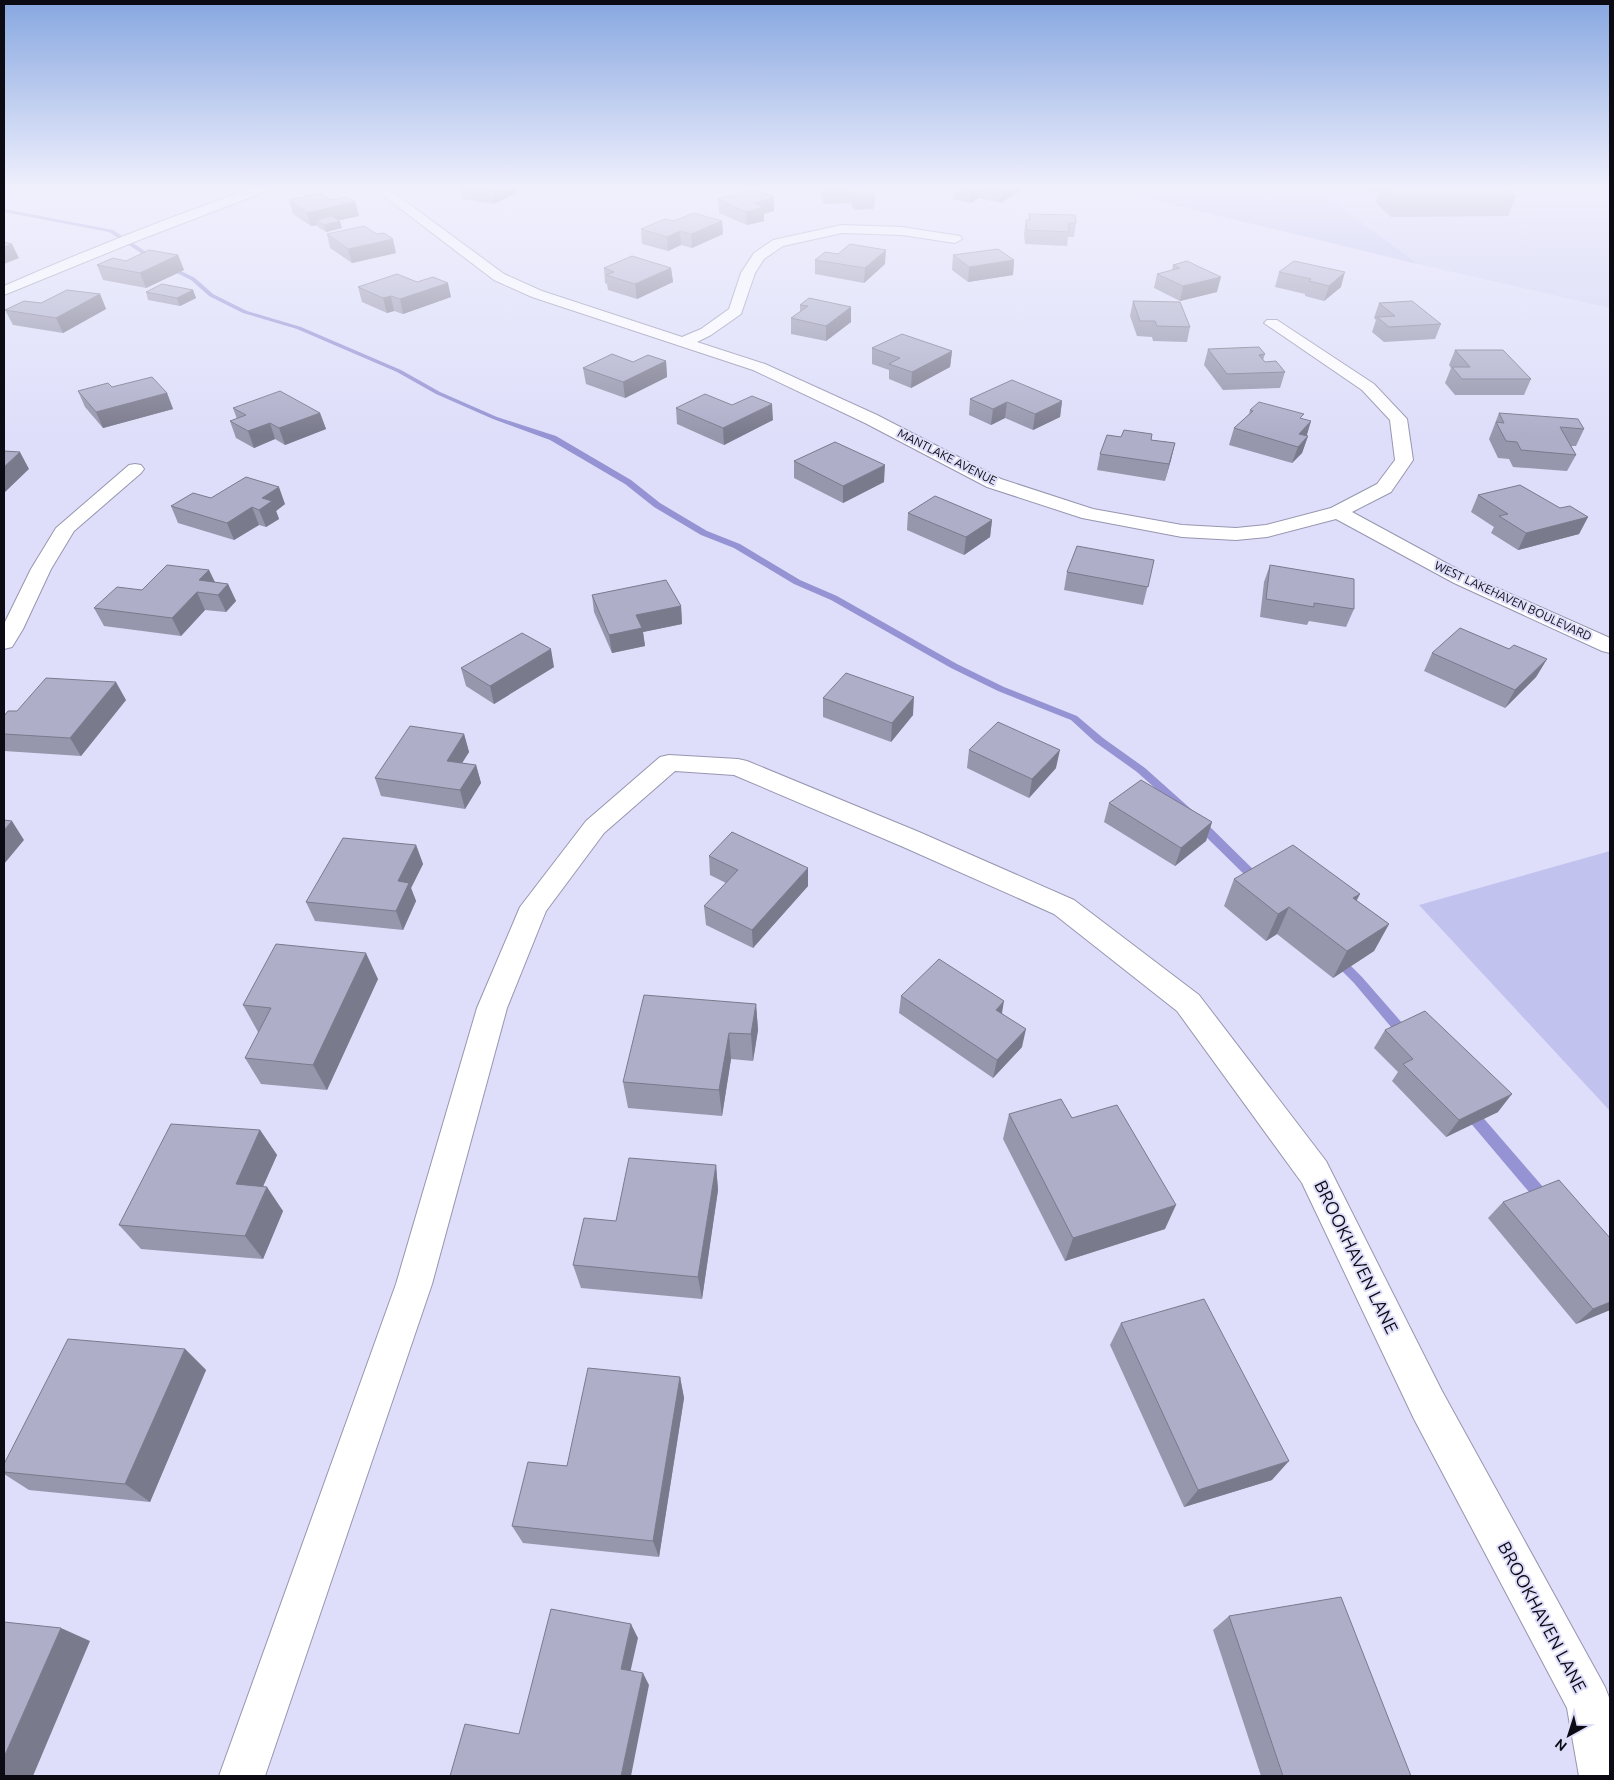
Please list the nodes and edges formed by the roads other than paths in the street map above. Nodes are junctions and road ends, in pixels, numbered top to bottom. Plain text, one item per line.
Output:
1 (52, 270) edge
2 (490, 270) edge
3 (750, 270) edge
4 (4, 291) edge
5 (1272, 323) dead end
6 (683, 342) junction
7 (135, 469) dead end
8 (1338, 512) junction
9 (4, 642) edge
10 (1610, 646) edge
11 (242, 1776) edge
12 (1602, 1776) edge

1 - 4 street
2 - 6 street, MANTLAKE AVENUE
3 - 6 street
5 - 8 street, MANTLAKE AVENUE
6 - 8 street, MANTLAKE AVENUE
7 - 9 street
8 - 10 street, WEST LAKEHAVEN BOULEVARD
11 - 12 street, BROOKHAVEN LANE

